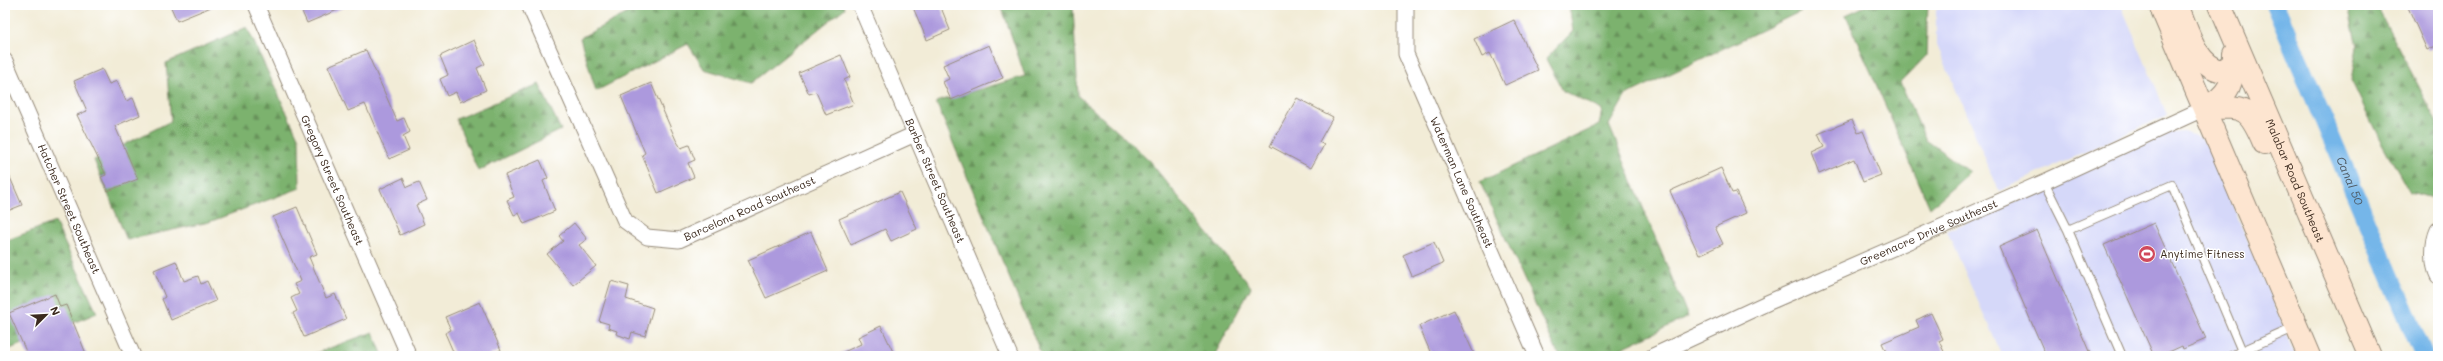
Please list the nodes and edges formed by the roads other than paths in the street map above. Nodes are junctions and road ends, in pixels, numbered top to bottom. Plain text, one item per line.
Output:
1 (256, 5) edge
2 (529, 5) edge
3 (860, 5) edge
4 (1406, 5) edge
5 (2160, 5) edge
6 (2177, 5) edge
7 (2220, 5) edge
8 (2233, 36) junction
9 (5, 61) edge
10 (2234, 63) junction
11 (2205, 108) junction
12 (915, 134) junction
13 (2044, 182) junction
14 (2068, 230) junction
15 (2438, 230) edge
16 (2438, 276) edge
17 (2296, 327) junction
18 (2366, 348) edge
19 (2243, 354) edge
20 (2309, 354) edge
21 (133, 356) edge
22 (409, 356) edge
23 (1010, 356) edge
24 (1537, 356) edge
25 (1653, 356) edge
26 (2122, 356) edge
27 (2231, 356) edge

1 - 22 street, Gregory Street Southeast
2 - 12 street, Barcelona Road Southeast
3 - 12 street, Barber Street Southeast
4 - 24 street, Waterman Lane Southeast
5 - 11 main road
6 - 10 main road
7 - 8 main road, Malabar Road Southeast
8 - 10 main road
8 - 18 main road, Malabar Road Southeast
9 - 21 street, Hatcher Street Southeast
10 - 11 main road
11 - 13 street, Greenacre Drive Southeast
11 - 17 main road
11 - 18 main road
12 - 23 street, Barber Street Southeast
13 - 14 lane
13 - 25 street, Greenacre Drive Southeast
14 - 19 lane
14 - 26 lane
15 - 16 street
17 - 19 lane
17 - 20 main road
19 - 27 lane

